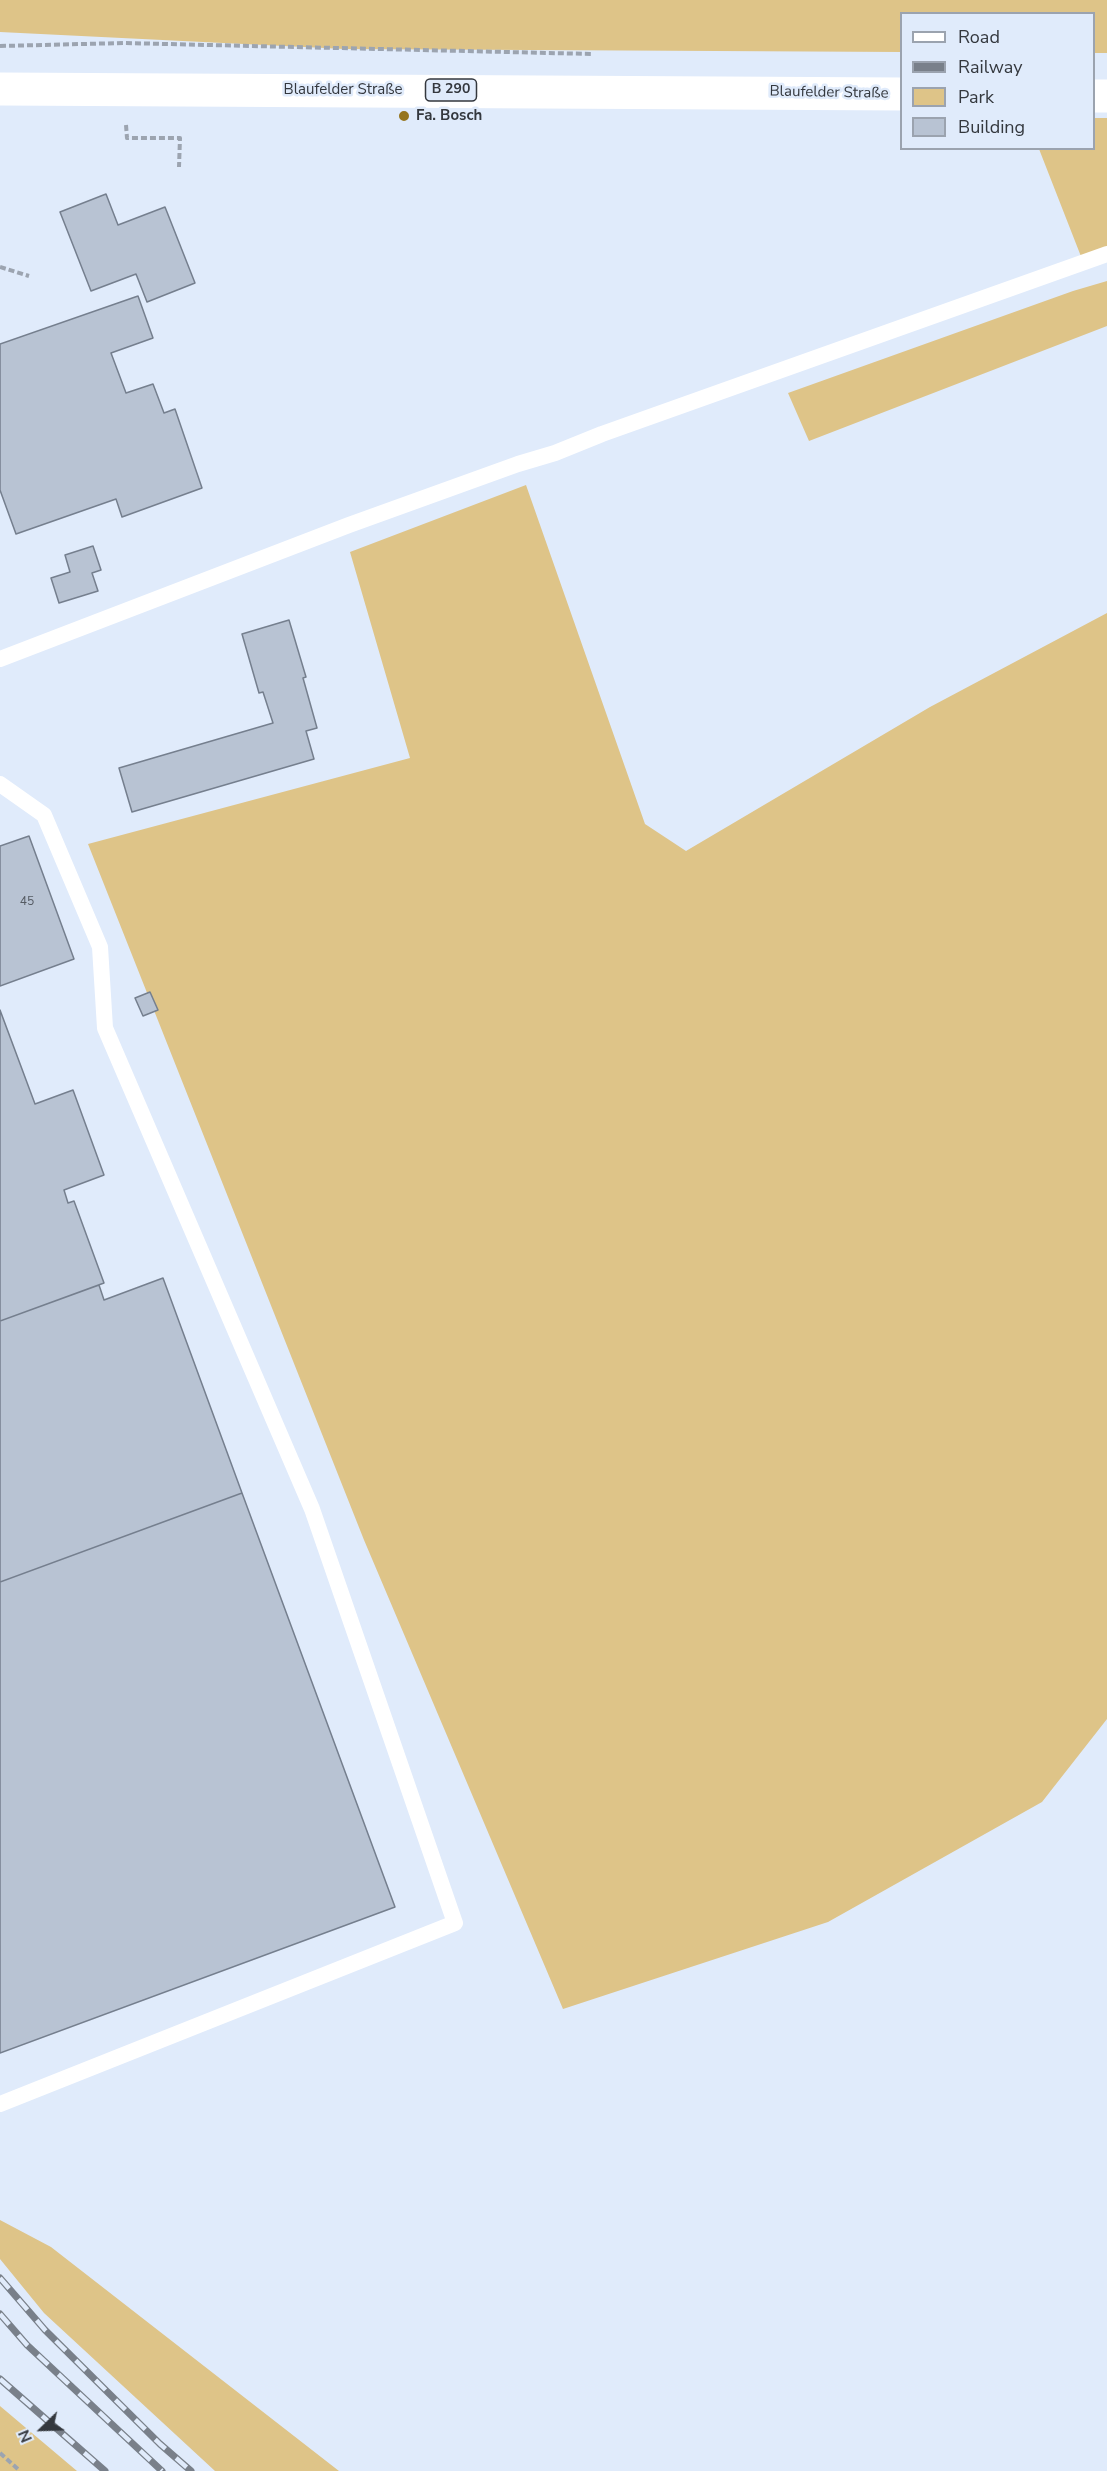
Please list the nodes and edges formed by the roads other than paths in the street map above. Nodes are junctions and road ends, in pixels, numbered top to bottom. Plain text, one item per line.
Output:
1 (0, 89) edge
2 (900, 94) edge
3 (1107, 254) edge
4 (0, 659) edge
5 (0, 784) edge
6 (0, 2104) edge

1 - 2 main road, Blaufelder Straße / B 290
3 - 4 lane
5 - 6 lane

